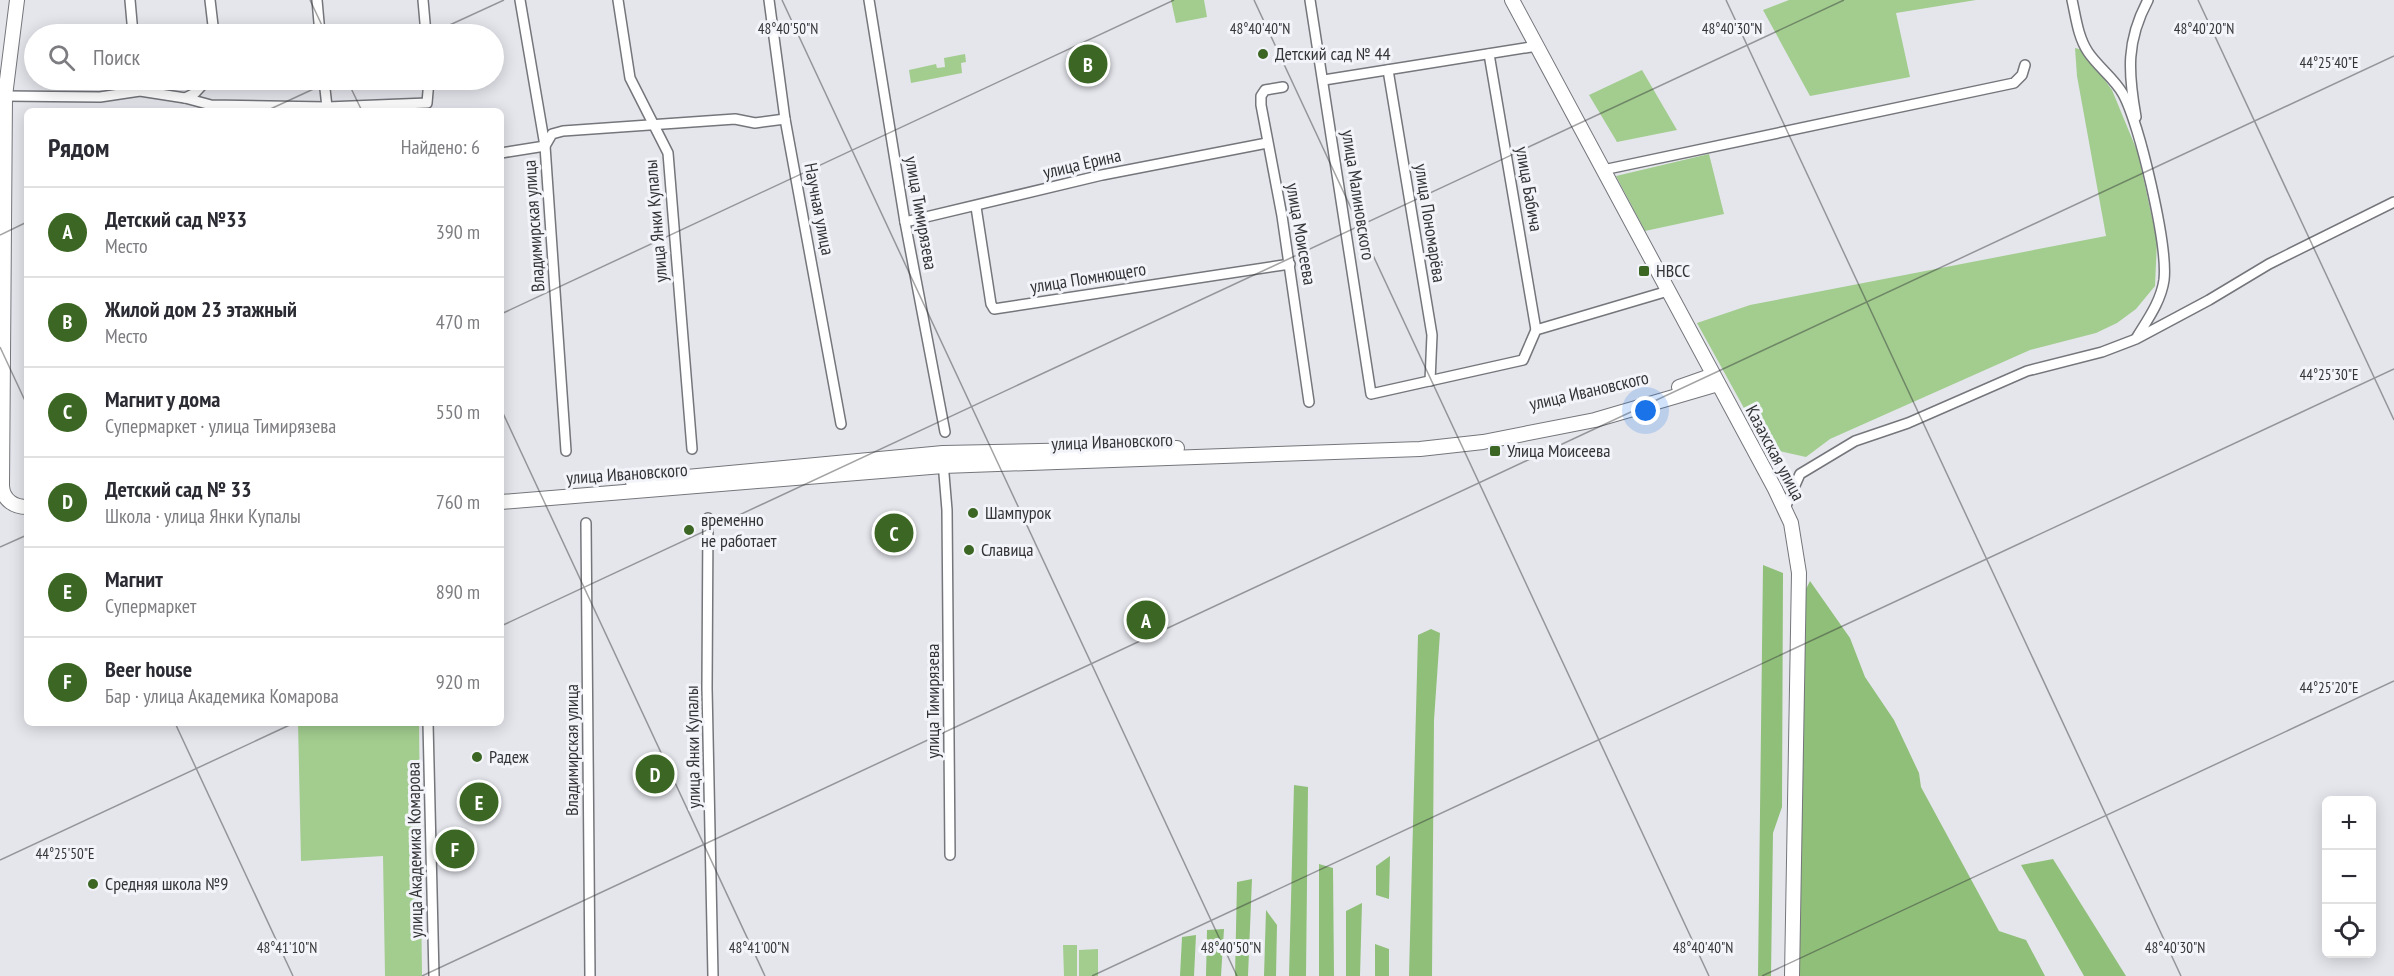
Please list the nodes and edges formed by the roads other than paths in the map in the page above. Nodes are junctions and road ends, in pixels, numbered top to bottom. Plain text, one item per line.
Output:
1 (17, 0) edge
2 (130, 0) edge
3 (210, 0) edge
4 (317, 0) edge
5 (423, 0) edge
6 (520, 0) edge
7 (618, 0) edge
8 (769, 0) edge
9 (869, 0) edge
10 (1310, 0) edge
11 (1512, 0) edge
12 (2072, 0) edge
13 (2148, 0) edge
14 (133, 24) edge
15 (213, 24) edge
16 (319, 24) edge
17 (425, 24) edge
18 (1537, 46) junction
19 (1489, 54) junction
20 (2025, 65) dead end
21 (1388, 70) junction
22 (1324, 80) junction
23 (1282, 87) dead end
24 (198, 90) edge
25 (325, 90) edge
26 (428, 90) edge
27 (140, 92) joint
28 (5, 96) junction
29 (185, 98) junction
30 (327, 106) junction
31 (785, 119) junction
32 (653, 124) junction
33 (1267, 143) junction
34 (545, 146) junction
35 (2142, 152) junction
36 (504, 153) edge
37 (1603, 170) junction
38 (2394, 202) edge
39 (976, 207) junction
40 (905, 222) junction
41 (1290, 264) junction
42 (1668, 291) junction
43 (1536, 330) junction
44 (2136, 339) junction
45 (1716, 380) junction
46 (1431, 381) junction
47 (1309, 402) dead end
48 (842, 424) dead end
49 (945, 432) dead end
50 (692, 449) dead end
51 (566, 451) dead end
52 (943, 460) junction
53 (504, 494) edge
54 (504, 502) edge
55 (20, 504) edge
56 (1785, 508) junction
57 (708, 518) dead end
58 (585, 523) dead end
59 (429, 726) edge
60 (950, 855) dead end
61 (434, 976) edge
62 (590, 976) edge
63 (713, 976) edge
64 (1792, 976) edge

1 - 28 street
2 - 14 street
3 - 15 street
4 - 16 street
5 - 17 street
6 - 34 street, Владимирская улица
7 - 32 street, улица Янки Купалы
8 - 31 street, Научная улица
9 - 40 street, улица Тимирязева
10 - 22 street, улица Малиновского
11 - 18 street, Казахская улица
12 - 35 street
13 - 35 street
18 - 19 street
18 - 37 street, Казахская улица
19 - 21 street
19 - 43 street, улица Бабича
20 - 37 street
21 - 22 street
21 - 46 street, улица Пономарёва
22 - 46 street, улица Малиновского
23 - 33 street, улица Моисеева
24 - 29 street
25 - 30 street
26 - 30 street
27 - 28 street
27 - 29 street
28 - 55 street
29 - 30 street
31 - 32 street
31 - 48 street, Научная улица
32 - 34 street
32 - 50 street, улица Янки Купалы
33 - 39 street, улица Ерина
33 - 41 street, улица Моисеева
34 - 36 street
34 - 51 street, Владимирская улица
35 - 44 street
37 - 42 street, Казахская улица
38 - 44 street
39 - 40 street, улица Ерина
39 - 41 street, улица Помнющего
40 - 49 street, улица Тимирязева
41 - 47 street, улица Моисеева
42 - 43 street
42 - 45 street, Казахская улица
43 - 46 street
44 - 56 street
45 - 52 street, улица Ивановского
45 - 56 street, Казахская улица
52 - 53 street, улица Ивановского
52 - 54 street, улица Ивановского
52 - 60 street, улица Тимирязева
56 - 64 street, Казахская улица
57 - 63 street, улица Янки Купалы
58 - 62 street, Владимирская улица
59 - 61 street, улица Академика Комарова

